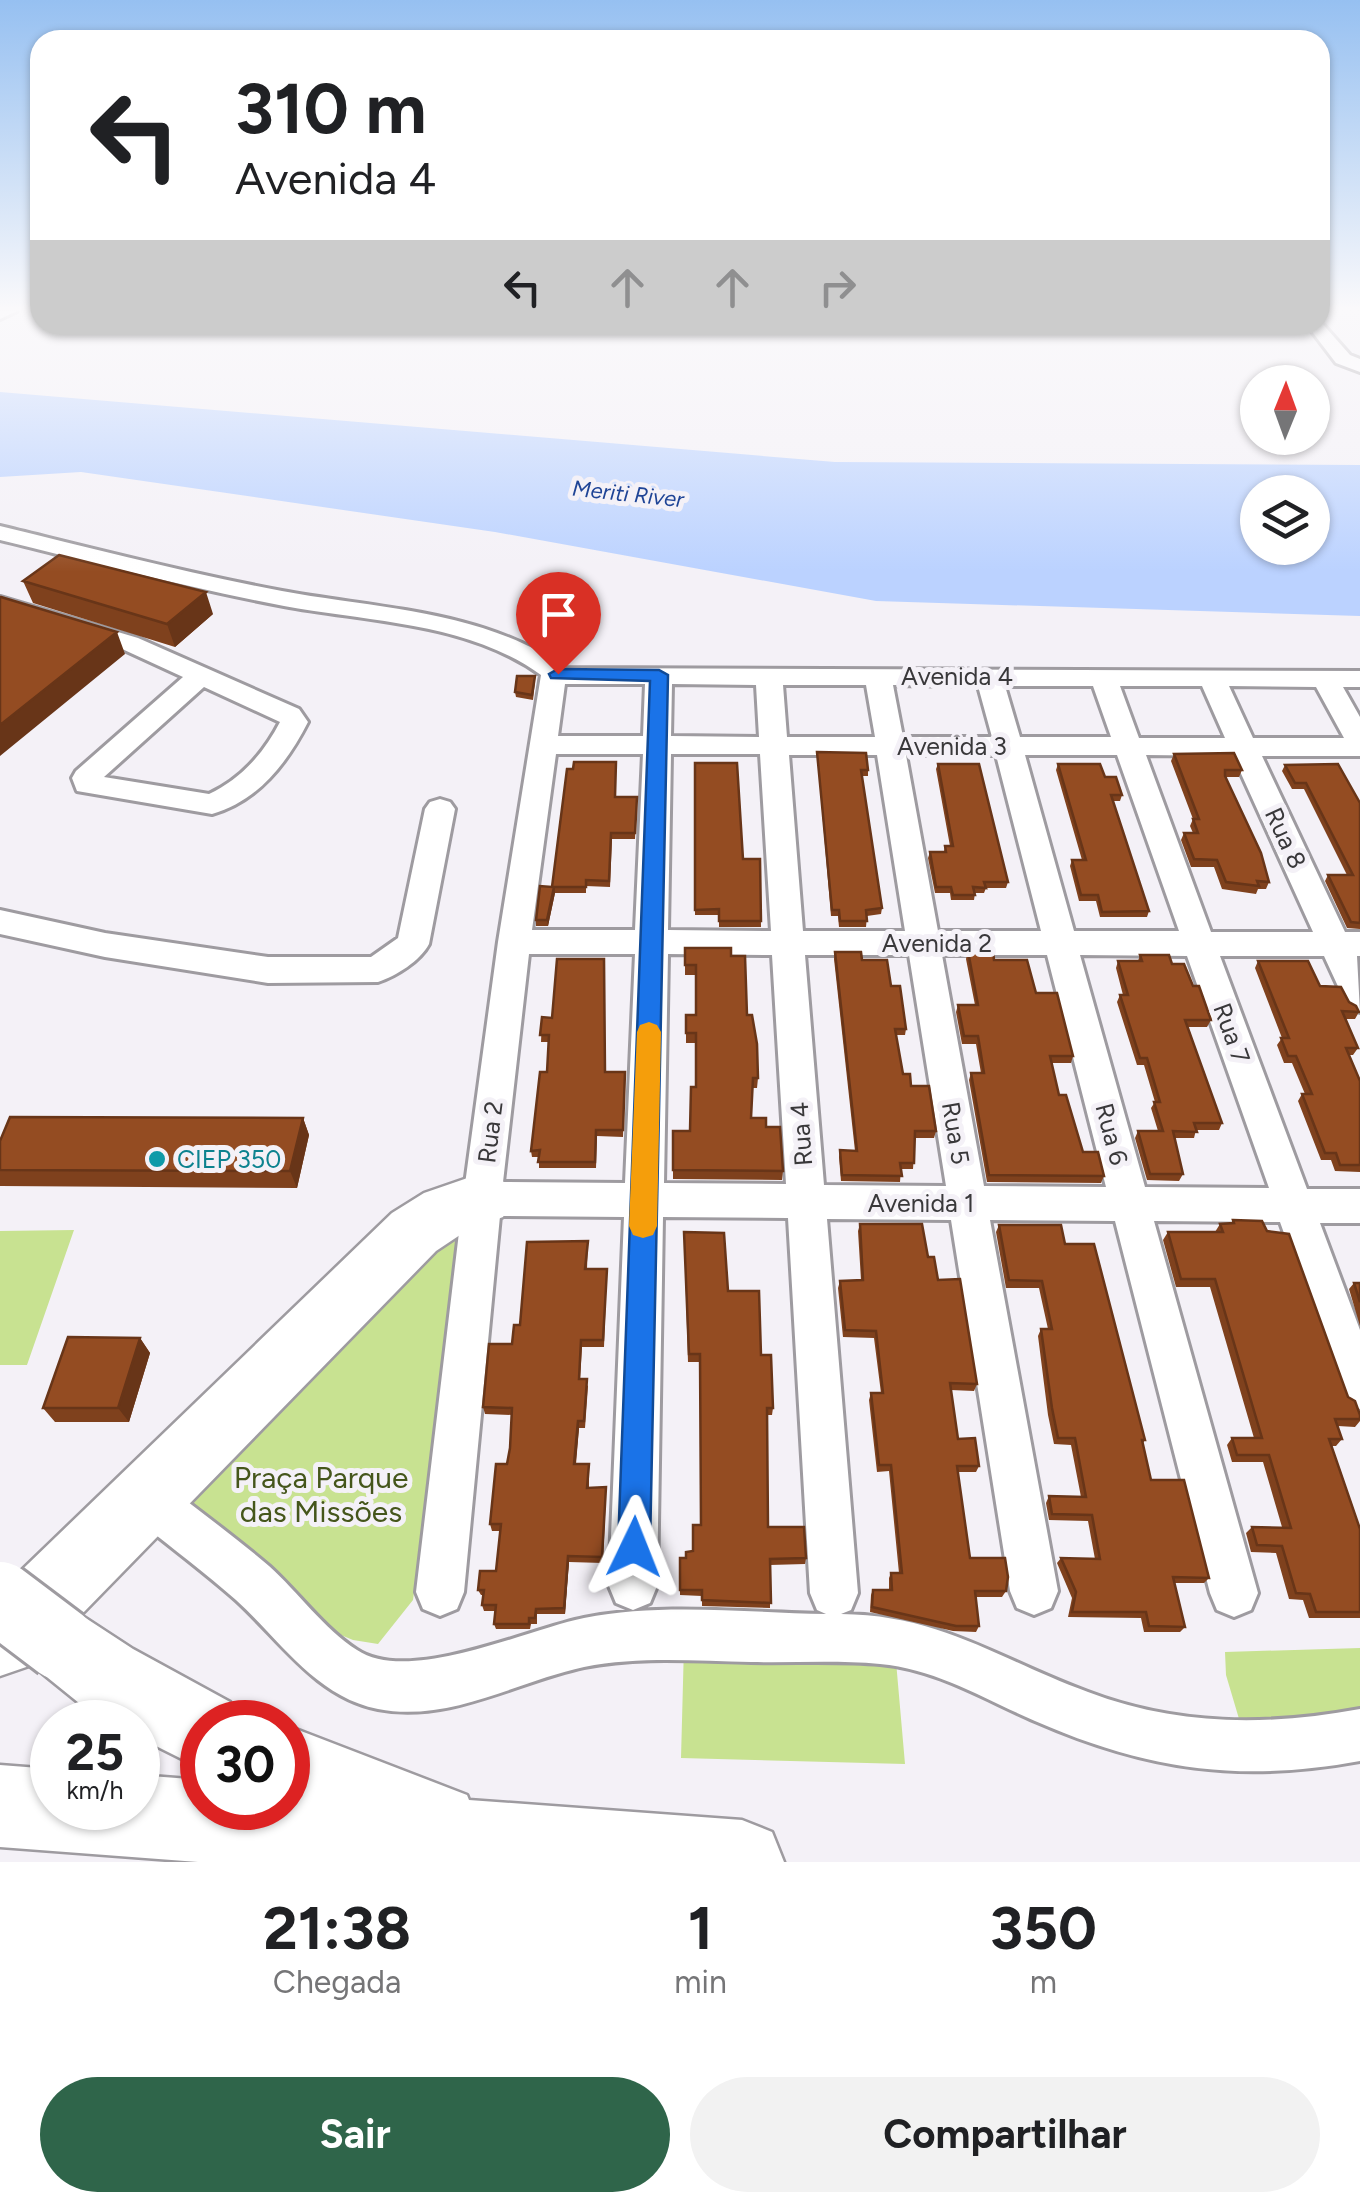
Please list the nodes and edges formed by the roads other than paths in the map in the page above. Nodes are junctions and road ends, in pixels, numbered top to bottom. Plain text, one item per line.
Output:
1 (0, 533) edge
2 (0, 604) edge
3 (556, 675) junction
4 (659, 675) junction
5 (769, 675) junction
6 (878, 675) junction
7 (200, 676) junction
8 (990, 676) junction
9 (1103, 677) junction
10 (1211, 677) junction
11 (1325, 679) junction
12 (1360, 680) edge
13 (544, 745) junction
14 (1360, 745) edge
15 (657, 746) junction
16 (774, 746) junction
17 (890, 746) junction
18 (1008, 746) junction
19 (1128, 747) junction
20 (1244, 747) junction
21 (440, 809) dead end
22 (5, 933) edge
23 (514, 942) junction
24 (651, 942) junction
25 (788, 943) junction
26 (924, 943) junction
27 (1061, 944) junction
28 (1200, 944) junction
29 (1347, 944) edge
30 (1360, 999) edge
31 (482, 1200) junction
32 (644, 1201) junction
33 (806, 1202) junction
34 (968, 1203) junction
35 (1130, 1204) junction
36 (1294, 1205) junction
37 (1360, 1206) edge
38 (1360, 1388) edge
39 (146, 1498) junction
40 (633, 1586) dead end
41 (1034, 1591) dead end
42 (440, 1592) dead end
43 (834, 1592) dead end
44 (1234, 1593) dead end
45 (0, 1598) edge
46 (30, 1644) edge
47 (180, 1718) edge
48 (1360, 1735) edge
49 (310, 1774) edge
50 (0, 1806) edge
51 (494, 1845) junction
52 (742, 1862) edge

1 - 3 street
2 - 7 street
3 - 4 street, Avenida 4
3 - 13 street, Rua 2
4 - 5 street, Avenida 4
4 - 15 street
5 - 6 street, Avenida 4
5 - 16 street, Rua 4
6 - 8 street, Avenida 4
6 - 17 street, Rua 5
7 - 7 street
8 - 9 street, Avenida 4
8 - 18 street, Rua 6
9 - 10 street, Avenida 4
9 - 19 street, Rua 7
10 - 11 street, Avenida 4
10 - 20 street, Rua 8
11 - 12 street, Avenida 4
11 - 14 street
13 - 15 street, Avenida 3
13 - 23 street, Rua 2
14 - 20 street, Avenida 3
15 - 16 street, Avenida 3
15 - 24 street
16 - 17 street, Avenida 3
16 - 25 street, Rua 4
17 - 18 street, Avenida 3
17 - 26 street, Rua 5
18 - 19 street, Avenida 3
18 - 27 street, Rua 6
19 - 20 street, Avenida 3
19 - 28 street, Rua 7
20 - 29 street, Rua 8
21 - 22 street
23 - 24 street, Avenida 2
23 - 31 street, Rua 2
24 - 25 street, Avenida 2
24 - 32 street
25 - 26 street, Avenida 2
25 - 33 street, Rua 4
26 - 27 street, Avenida 2
26 - 34 street, Rua 5
27 - 28 street, Avenida 2
27 - 35 street, Rua 6
28 - 29 street, Avenida 2
28 - 36 street, Rua 7
29 - 30 street, Rua 8
31 - 32 street, Avenida 1
31 - 39 highway
31 - 42 street, Rua 2
32 - 33 street, Avenida 1
32 - 40 street
33 - 34 street, Avenida 1
33 - 43 street, Rua 4
34 - 35 street, Avenida 1
34 - 41 street, Rua 5
35 - 36 street, Avenida 1
35 - 44 street, Rua 6
36 - 37 street, Avenida 1
36 - 38 street, Rua 7
39 - 46 highway
39 - 48 street
45 - 46 highway, bridge
46 - 47 highway
49 - 51 highway
50 - 51 highway
51 - 52 highway

